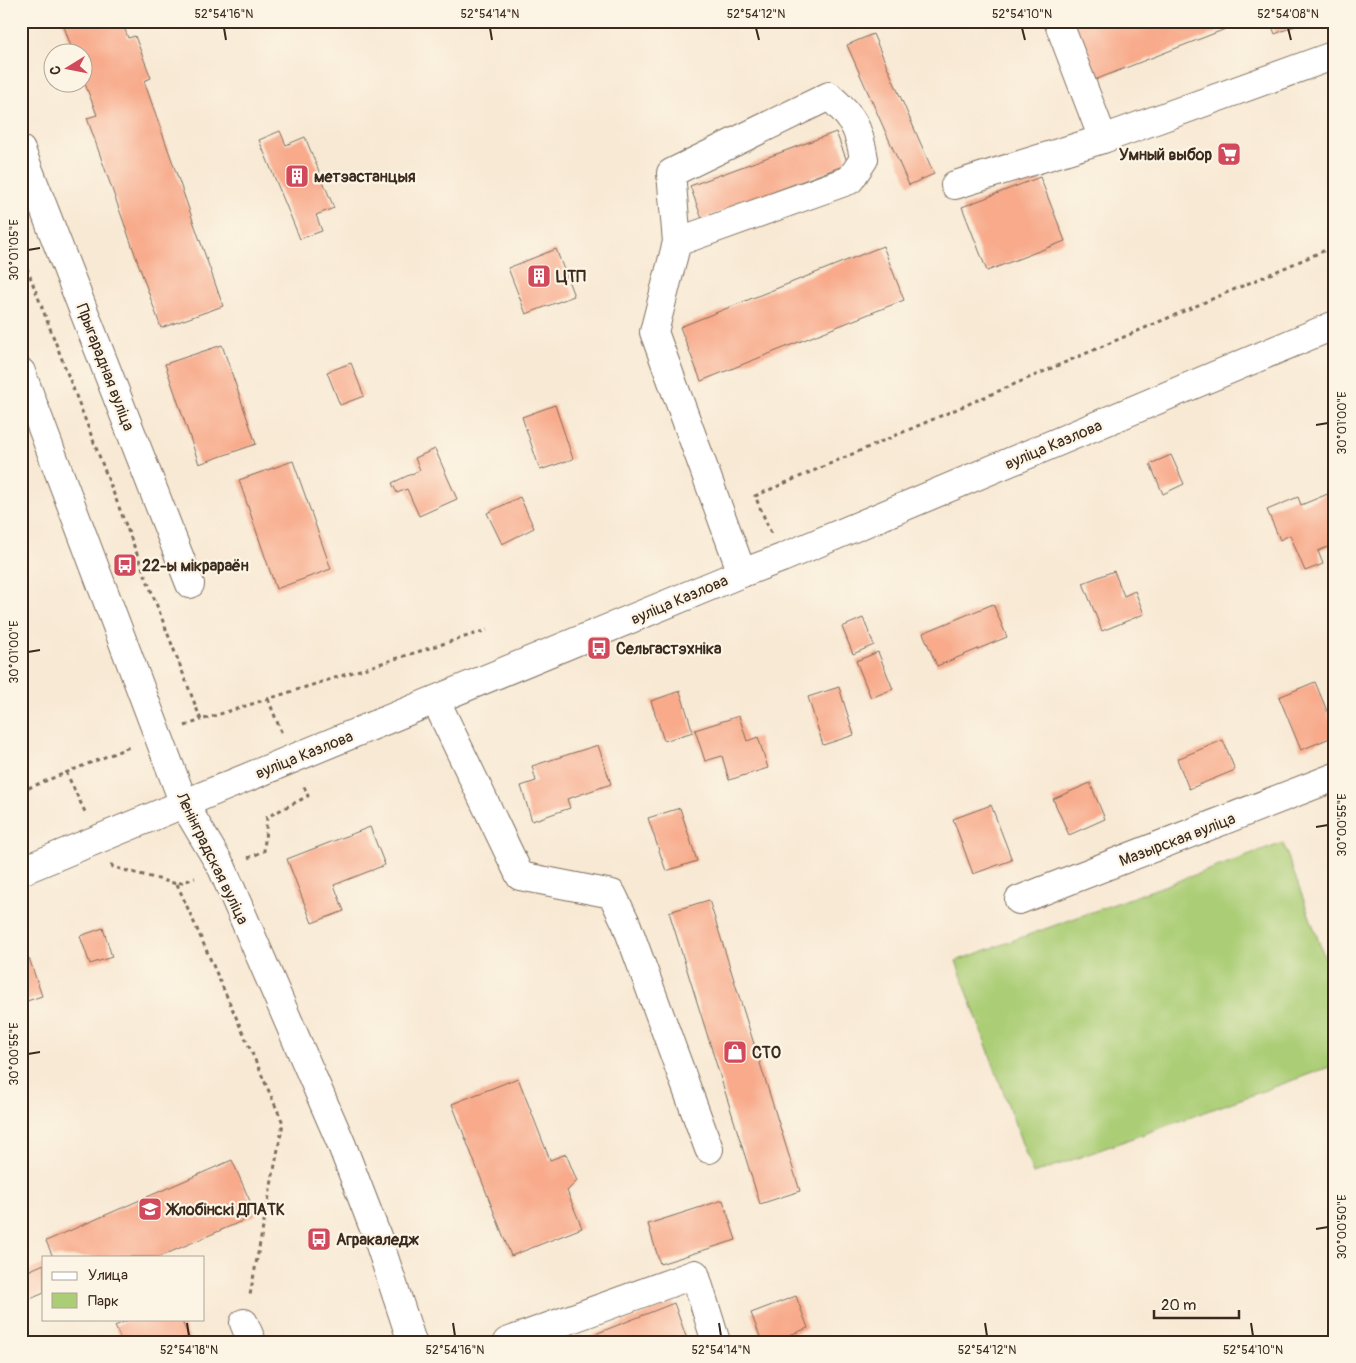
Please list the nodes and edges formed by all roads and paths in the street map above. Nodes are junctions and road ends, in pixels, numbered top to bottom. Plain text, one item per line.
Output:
1 (1058, 21) edge
2 (1335, 54) edge
3 (1103, 139) junction
4 (21, 150) edge
5 (955, 185) dead end
6 (677, 242) junction
7 (1335, 246) edge
8 (1335, 325) edge
9 (21, 372) edge
10 (782, 558) junction
11 (742, 573) junction
12 (190, 584) dead end
13 (436, 701) junction
14 (1335, 777) edge
15 (21, 790) edge
16 (308, 796) dead end
17 (184, 804) junction
18 (98, 839) junction
19 (264, 852) dead end
20 (113, 867) dead end
21 (21, 871) edge
22 (1019, 900) dead end
23 (709, 1149) dead end
24 (248, 1332) edge
25 (412, 1342) edge
26 (507, 1342) edge
27 (716, 1342) edge

1 - 3 main road
2 - 3 main road
3 - 5 main road
4 - 12 main road, Прыгарадная вуліца
6 - 6 main road
6 - 11 main road
7 - 10 path
8 - 10 main road, вуліца Казлова
9 - 17 main road, Ленінградская вуліца
10 - 11 main road, вуліца Казлова
11 - 13 main road, вуліца Казлова
13 - 17 main road, вуліца Казлова
13 - 23 main road
14 - 22 main road, Мазырская вуліца
15 - 18 path
16 - 19 path
17 - 18 main road, вуліца Казлова
17 - 25 main road, Ленінградская вуліца
18 - 21 main road, вуліца Казлова
20 - 24 path
26 - 27 main road

